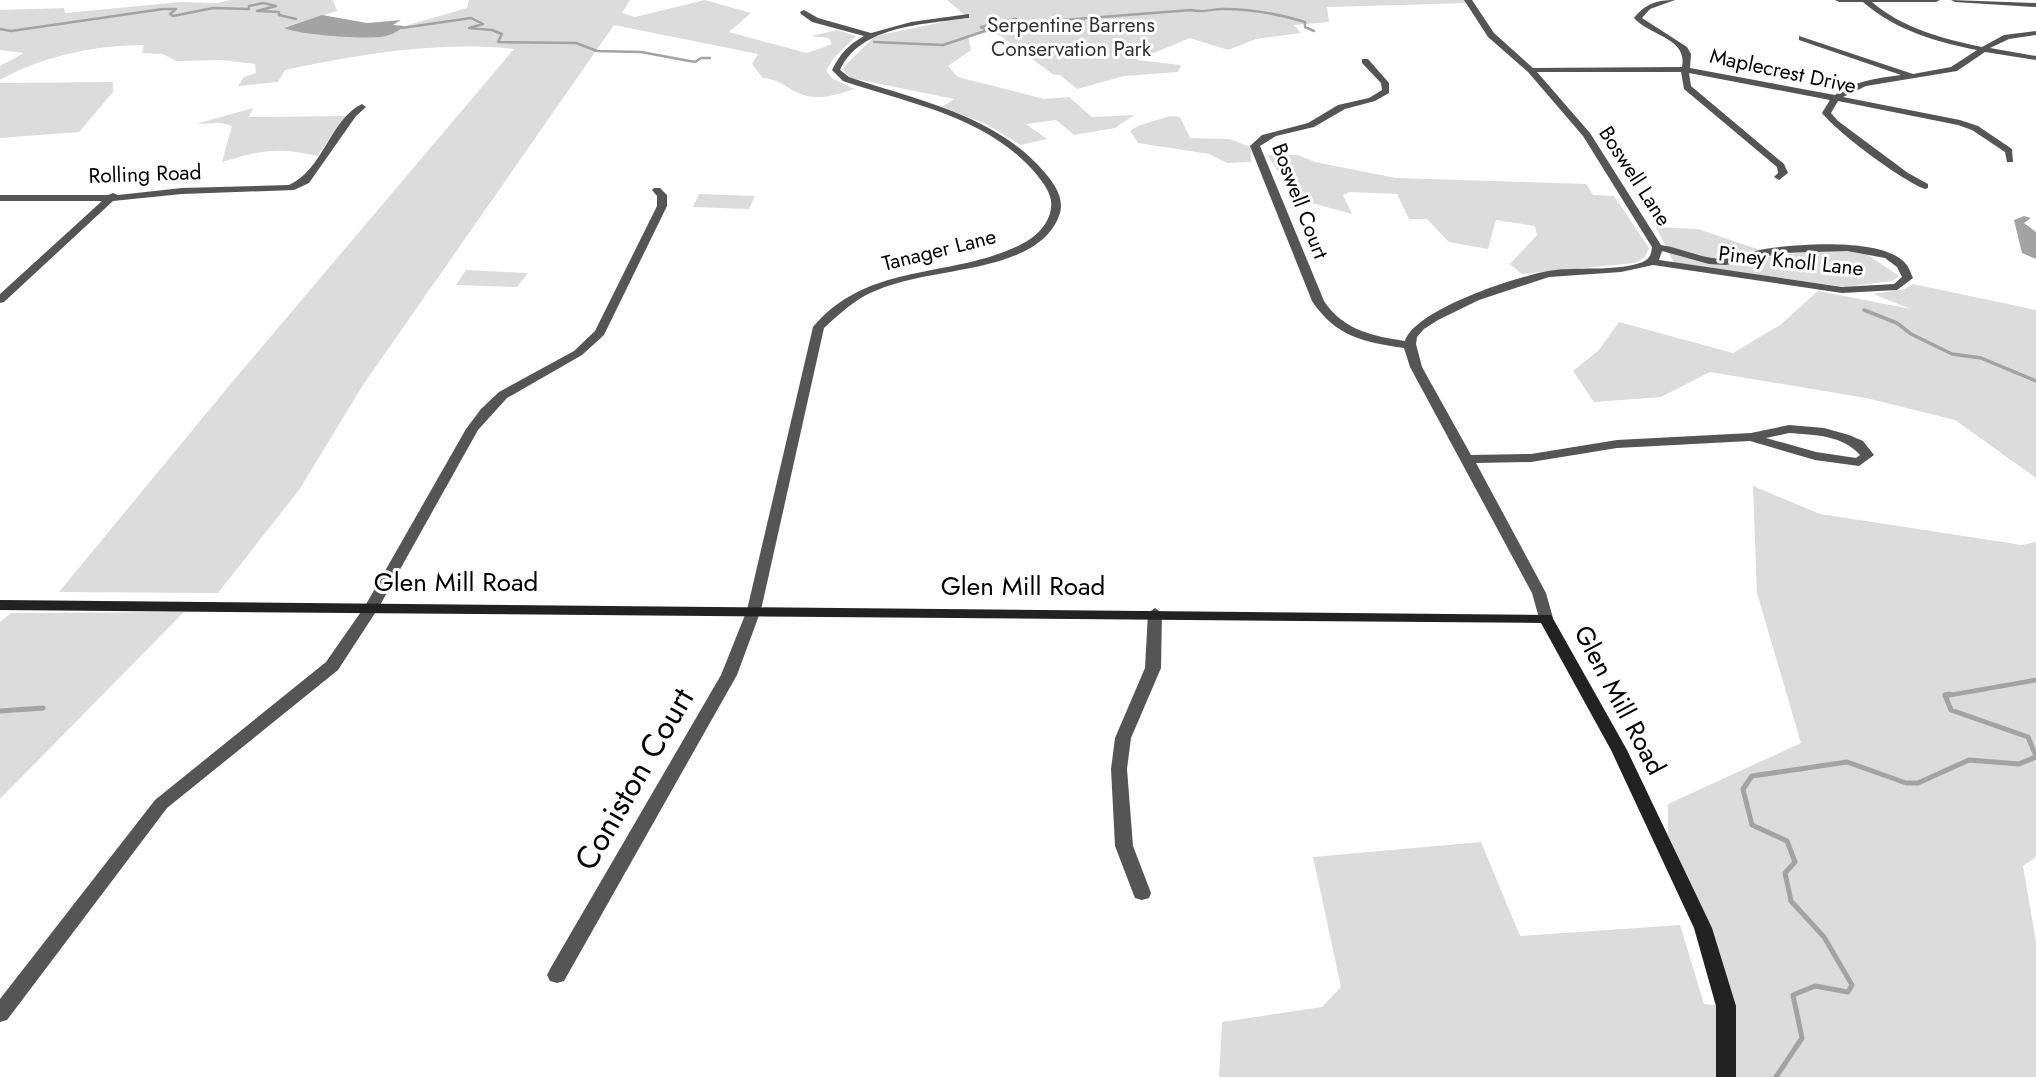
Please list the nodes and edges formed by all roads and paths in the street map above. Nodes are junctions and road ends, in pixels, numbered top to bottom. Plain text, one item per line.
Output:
1 (1468, 0) edge
2 (1669, 0) edge
3 (1839, 0) edge
4 (1866, 0) edge
5 (1936, 0) edge
6 (1955, 0) edge
7 (2036, 5) edge
8 (804, 12) dead end
9 (966, 16) dead end
10 (2036, 33) edge
11 (868, 35) junction
12 (1802, 38) dead end
13 (1983, 49) junction
14 (2036, 58) edge
15 (1365, 61) dead end
16 (1684, 69) junction
17 (1531, 70) junction
18 (1912, 76) junction
19 (1834, 100) junction
20 (362, 107) dead end
21 (2010, 160) dead end
22 (1779, 177) dead end
23 (1925, 186) dead end
24 (657, 190) dead end
25 (113, 196) junction
26 (0, 198) edge
27 (1657, 247) junction
28 (1653, 262) junction
29 (0, 300) edge
30 (1410, 345) junction
31 (1751, 437) junction
32 (1469, 459) junction
33 (0, 605) edge
34 (372, 607) junction
35 (754, 610) junction
36 (1154, 613) junction
37 (1546, 618) junction
38 (1142, 893) dead end
39 (556, 975) dead end
40 (0, 1014) edge
41 (1726, 1077) edge

1 - 17 street, Boswell Lane
2 - 16 street
3 - 4 street
4 - 5 street
4 - 13 street
6 - 7 street
8 - 11 street
9 - 11 street
10 - 13 street
11 - 35 street, Tanager Lane
12 - 18 street
13 - 14 street
13 - 18 street
15 - 30 street, Boswell Court
16 - 17 street, Maplecrest Drive
16 - 19 street, Maplecrest Drive
16 - 22 street
17 - 27 street, Boswell Lane
18 - 19 street
19 - 21 street, Maplecrest Drive
19 - 23 street
20 - 25 street, Rolling Road
24 - 34 street
25 - 26 street, Rolling Road
25 - 29 street
27 - 28 street, Boswell Lane
27 - 28 street, Piney Knoll Lane
28 - 30 street, Boswell Lane
30 - 32 street
31 - 31 street
31 - 32 street
32 - 37 street
33 - 34 main road, Glen Mill Road
34 - 35 main road, Glen Mill Road
34 - 40 street
35 - 36 main road, Glen Mill Road
35 - 39 street, Coniston Court
36 - 37 main road, Glen Mill Road
36 - 38 street
37 - 41 main road, Glen Mill Road

